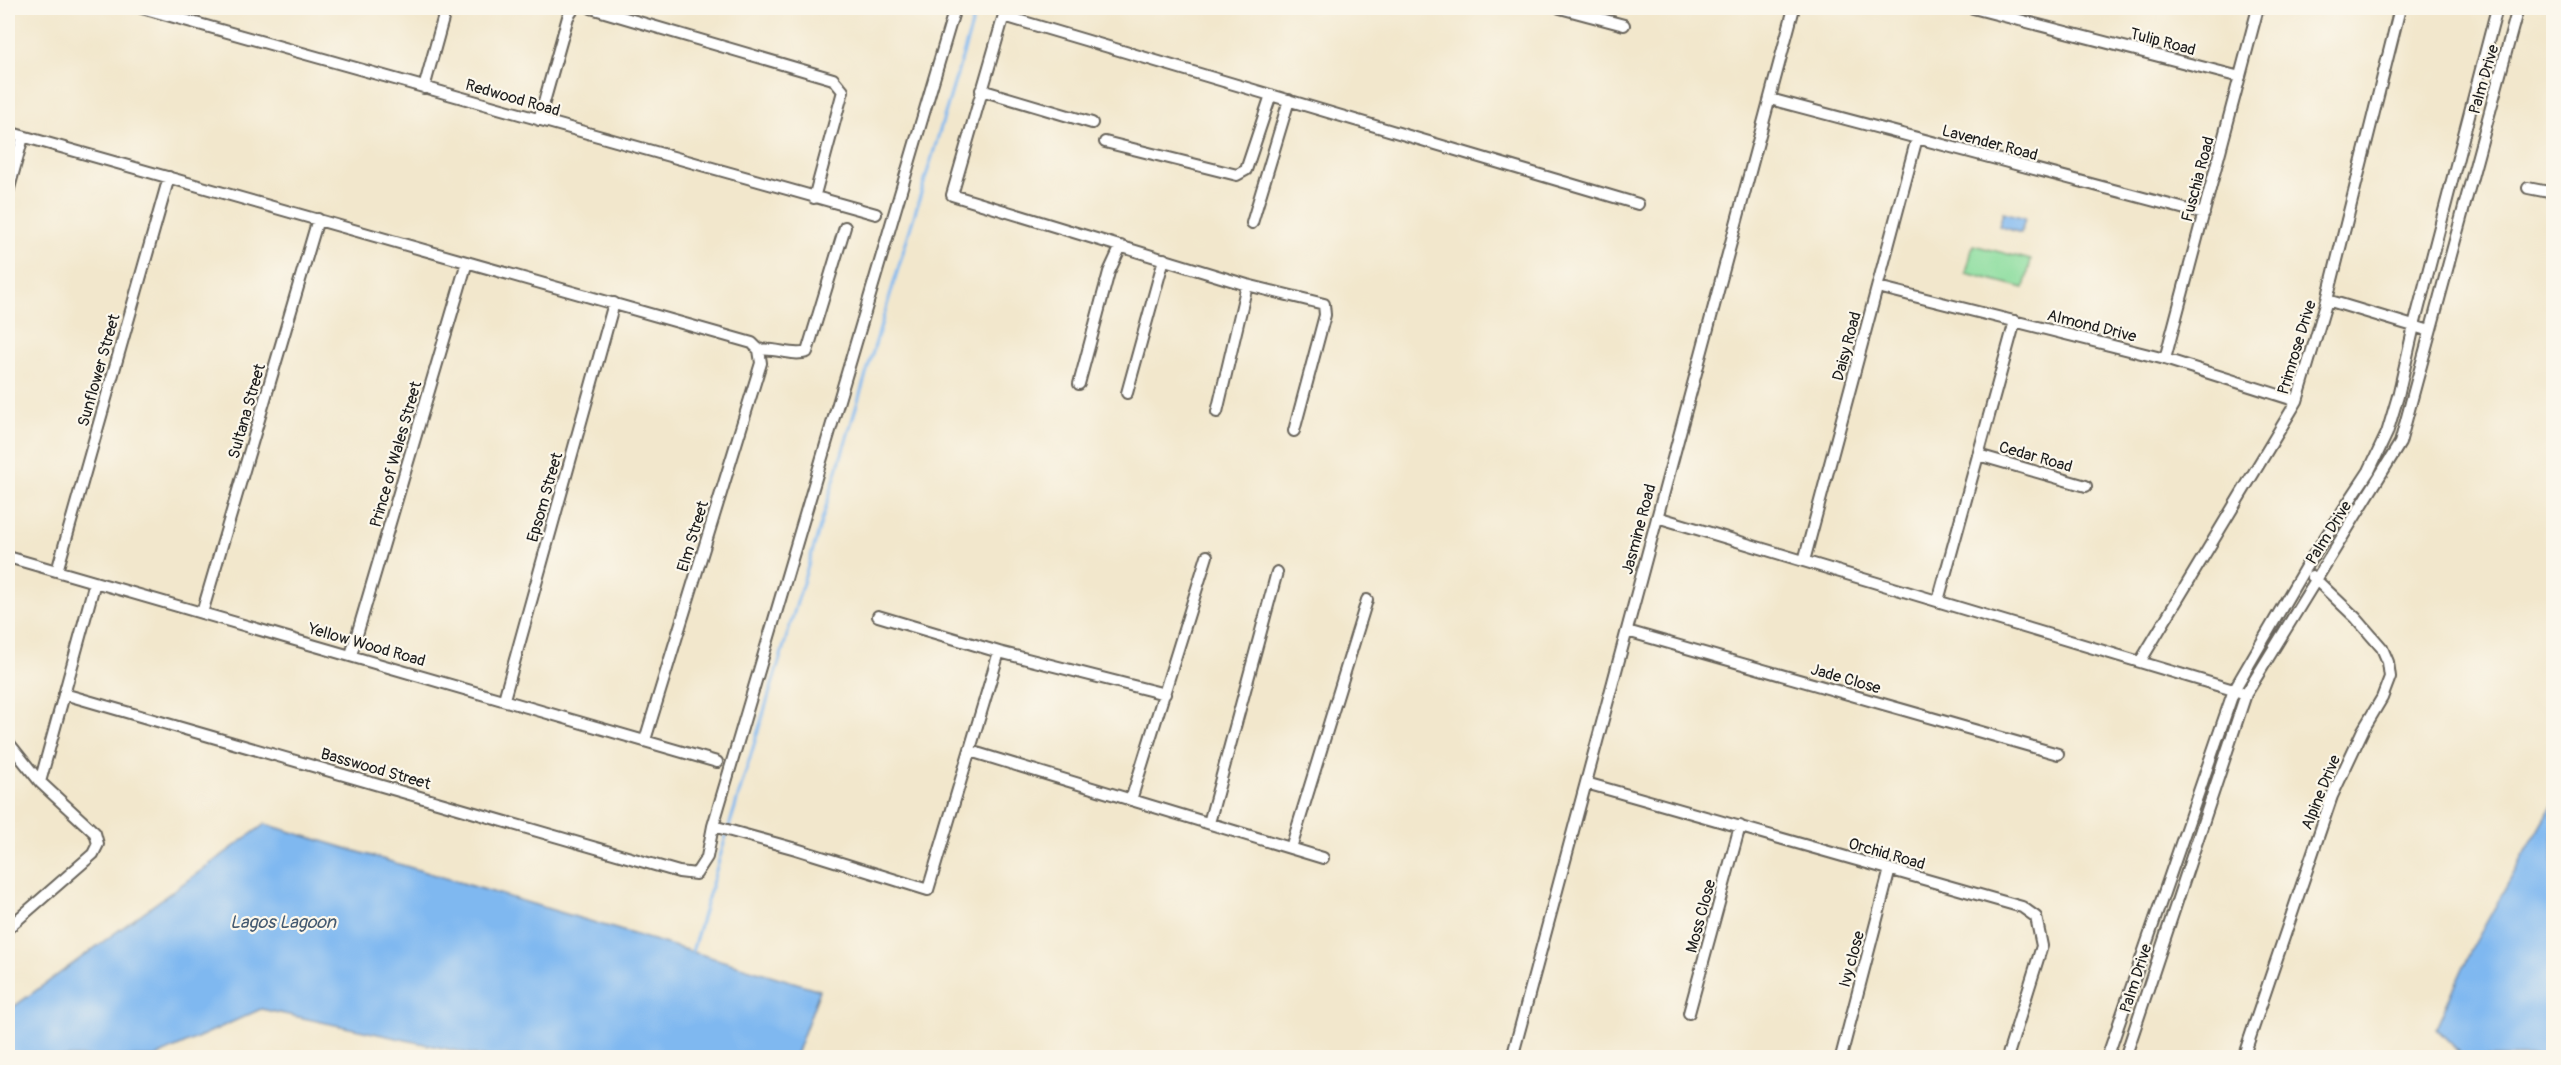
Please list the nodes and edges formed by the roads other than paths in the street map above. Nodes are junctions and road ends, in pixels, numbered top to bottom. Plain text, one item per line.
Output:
1 (142, 8) edge
2 (446, 8) edge
3 (574, 8) edge
4 (591, 8) edge
5 (956, 8) edge
6 (1560, 8) edge
7 (1794, 8) edge
8 (1973, 8) edge
9 (2258, 8) edge
10 (2400, 8) edge
11 (2498, 8) edge
12 (2518, 8) edge
13 (1005, 12) edge
14 (1624, 25) dead end
15 (2240, 77) junction
16 (424, 88) junction
17 (981, 90) junction
18 (1271, 95) junction
19 (1770, 99) junction
20 (1289, 100) junction
21 (539, 120) junction
22 (1092, 123) dead end
23 (8, 132) edge
24 (23, 136) junction
25 (1917, 138) junction
26 (1105, 142) dead end
27 (169, 177) junction
28 (2529, 188) dead end
29 (8, 192) edge
30 (2553, 193) edge
31 (814, 198) junction
32 (1638, 204) dead end
33 (876, 214) dead end
34 (2204, 214) junction
35 (318, 219) junction
36 (1251, 223) dead end
37 (845, 227) dead end
38 (1121, 246) junction
39 (1164, 259) junction
40 (467, 262) junction
41 (1248, 285) junction
42 (1878, 287) junction
43 (2326, 300) junction
44 (614, 303) junction
45 (2015, 321) junction
46 (2414, 326) junction
47 (2430, 331) junction
48 (756, 347) junction
49 (2165, 359) junction
50 (1079, 384) dead end
51 (1127, 393) dead end
52 (2297, 401) junction
53 (1217, 412) dead end
54 (1294, 431) dead end
55 (1978, 455) junction
56 (2086, 486) dead end
57 (1657, 517) junction
58 (1207, 556) dead end
59 (8, 557) edge
60 (1804, 561) junction
61 (2305, 568) junction
62 (57, 571) junction
63 (1277, 572) dead end
64 (2316, 580) junction
65 (95, 582) junction
66 (1367, 600) dead end
67 (1938, 601) junction
68 (202, 613) junction
69 (878, 616) dead end
70 (1627, 631) junction
71 (999, 652) junction
72 (351, 655) junction
73 (2140, 662) junction
74 (2234, 690) junction
75 (64, 694) junction
76 (1165, 694) junction
77 (2246, 694) junction
78 (504, 699) junction
79 (645, 740) junction
80 (8, 742) edge
81 (970, 751) junction
82 (2058, 754) dead end
83 (717, 762) dead end
84 (40, 782) junction
85 (1586, 783) junction
86 (1131, 800) junction
87 (1209, 823) junction
88 (1740, 826) junction
89 (716, 827) junction
90 (1291, 848) junction
91 (1323, 858) dead end
92 (1890, 869) junction
93 (8, 928) edge
94 (1689, 1013) dead end
95 (1515, 1057) edge
96 (1841, 1057) edge
97 (2007, 1058) edge
98 (2107, 1058) edge
99 (2125, 1058) edge
100 (2243, 1058) edge

1 - 16 street, Redwood Road
2 - 16 street
3 - 21 street
4 - 31 street
5 - 89 street
6 - 14 street
7 - 19 street, Jasmine Road
8 - 15 street, Tulip Road
9 - 15 street, Fuschia Road
10 - 43 street, Primrose Drive
11 - 46 street, Palm Drive
12 - 47 street, Palm Drive
13 - 17 street
13 - 18 street
15 - 34 street, Fuschia Road
16 - 21 street, Redwood Road
17 - 22 street
17 - 38 street
18 - 20 street
18 - 26 street
19 - 25 street, Lavender Road
19 - 57 street, Jasmine Road
20 - 32 street
20 - 36 street
21 - 31 street, Redwood Road
23 - 24 street
24 - 27 street
24 - 29 street
25 - 34 street, Lavender Road
25 - 42 street, Daisy Road
27 - 35 street
27 - 62 street, Sunflower Street
28 - 30 street
31 - 33 street, Redwood Road
34 - 49 street, Fuschia Road
35 - 40 street
35 - 68 street, Sultana Street
37 - 48 street
38 - 39 street
38 - 50 street
39 - 41 street
39 - 51 street
40 - 44 street
40 - 72 street, Prince of Wales Street
41 - 53 street
41 - 54 street
42 - 45 street, Almond Drive
42 - 60 street, Daisy Road
43 - 46 street
43 - 52 street, Primrose Drive
44 - 48 street
44 - 78 street, Epsom Street
45 - 49 street, Almond Drive
45 - 55 street
46 - 47 street
46 - 61 street, Palm Drive
47 - 64 street, Palm Drive
48 - 79 street, Elm Street
49 - 52 street, Almond Drive
52 - 73 street, Primrose Drive
55 - 56 street, Cedar Road
55 - 67 street
57 - 60 street
57 - 70 street, Jasmine Road
58 - 76 street
59 - 62 street, Yellow Wood Road
60 - 67 street
61 - 64 street, Alpine Drive
61 - 74 street, Palm Drive
62 - 65 street, Yellow Wood Road
63 - 87 street
64 - 77 street, Palm Drive
64 - 100 street, Alpine Drive
65 - 68 street, Yellow Wood Road
65 - 75 street
66 - 90 street
67 - 73 street
68 - 72 street, Yellow Wood Road
69 - 71 street
70 - 82 street, Jade Close
70 - 85 street, Jasmine Road
71 - 76 street
71 - 81 street
72 - 78 street, Yellow Wood Road
73 - 74 street
74 - 77 street
74 - 98 street, Palm Drive
75 - 84 street
75 - 89 street, Basswood Street
76 - 86 street
77 - 99 street, Palm Drive
78 - 79 street, Yellow Wood Road
79 - 83 street, Yellow Wood Road
80 - 84 street
81 - 86 street
81 - 89 street
84 - 93 street
85 - 88 street, Orchid Road
85 - 95 street, Jasmine Road
86 - 87 street
87 - 90 street
88 - 92 street, Orchid Road
88 - 94 street, Moss Close
90 - 91 street
92 - 96 street, Ivy close
92 - 97 street, Orchid Road

